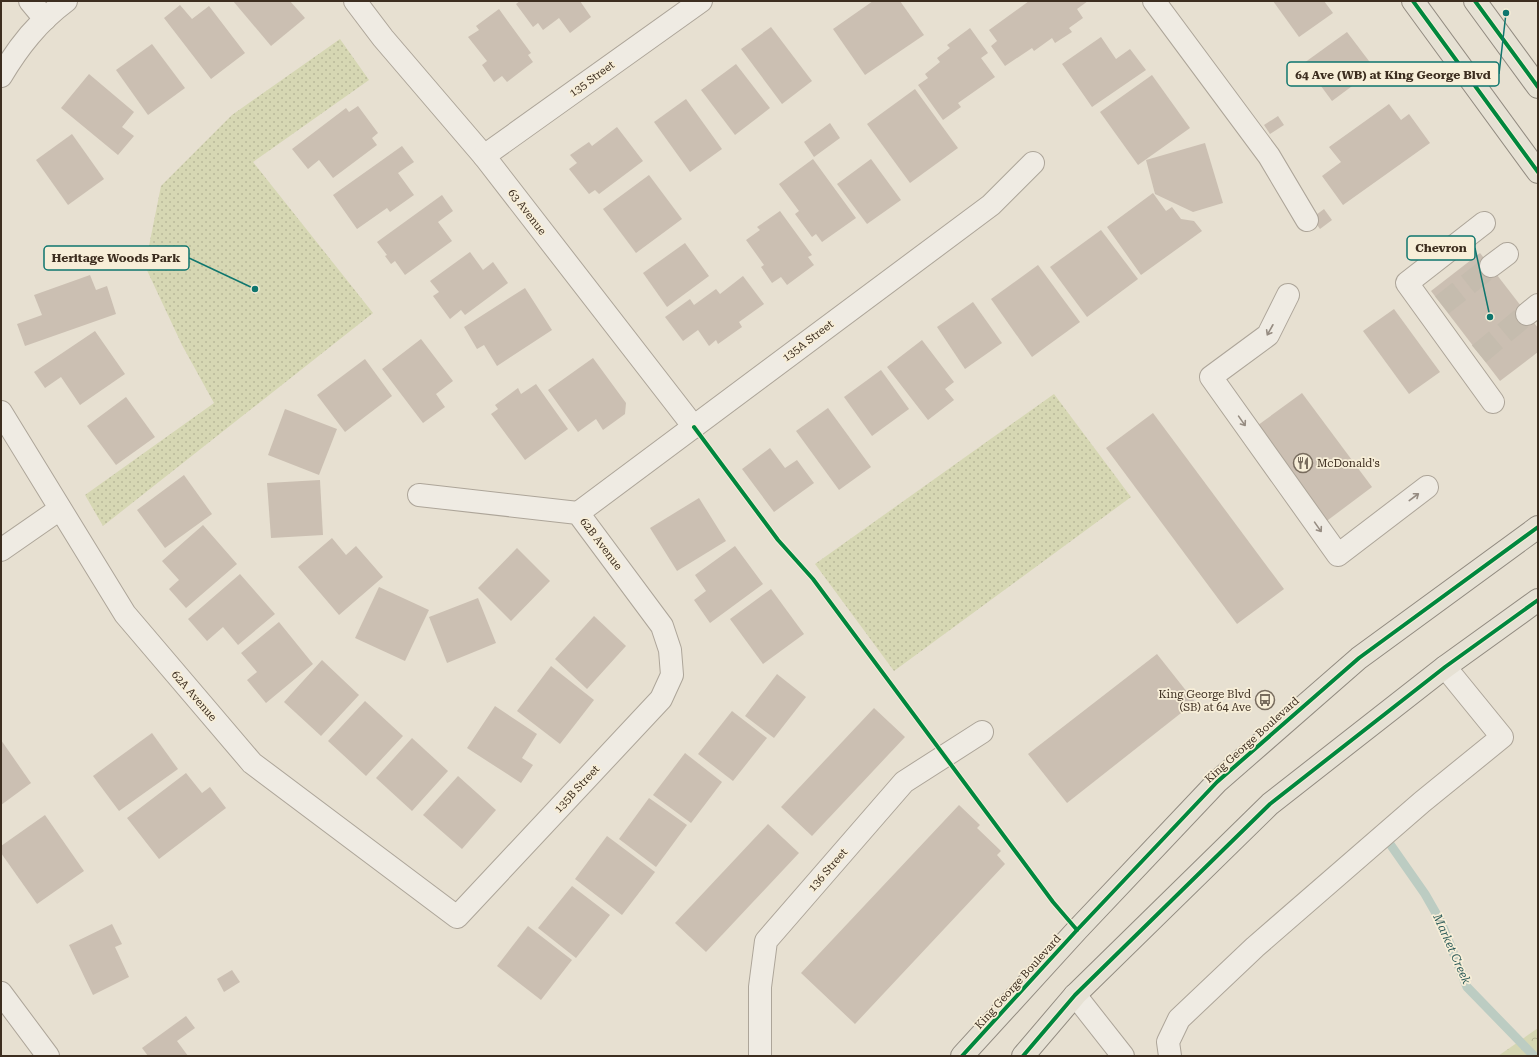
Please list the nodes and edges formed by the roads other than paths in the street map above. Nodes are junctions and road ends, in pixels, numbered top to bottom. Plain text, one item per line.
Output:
1 (30, 1) edge
2 (66, 1) edge
3 (355, 1) edge
4 (701, 1) edge
5 (1154, 1) edge
6 (1413, 1) edge
7 (1475, 1) edge
8 (45, 19) junction
9 (8, 50) edge
10 (1, 76) edge
11 (1538, 87) edge
12 (484, 156) junction
13 (1033, 163) dead end
14 (1538, 172) edge
15 (1307, 220) dead end
16 (1484, 223) dead end
17 (1288, 295) dead end
18 (1493, 402) dead end
19 (1, 412) edge
20 (694, 427) junction
21 (1427, 487) dead end
22 (418, 495) dead end
23 (60, 509) junction
24 (578, 513) junction
25 (1538, 527) edge
26 (1, 550) edge
27 (1538, 600) edge
28 (670, 650) joint
29 (1444, 667) junction
30 (982, 732) dead end
31 (457, 917) joint
32 (1, 993) edge
33 (1075, 995) junction
34 (48, 1056) edge
35 (760, 1056) edge
36 (962, 1056) edge
37 (1023, 1056) edge
38 (1123, 1056) edge
39 (1170, 1056) edge

1 - 8 street
2 - 8 street
3 - 12 street, 63 Avenue
4 - 12 street, 135 Street
5 - 15 street
6 - 14 main road
7 - 11 main road
8 - 9 street
9 - 10 street
12 - 20 street, 63 Avenue
13 - 20 street, 135A Street
16 - 18 street
17 -> 21 street
19 - 23 street, 62A Avenue
20 - 24 street, 135A Street
22 - 24 street, 62B Avenue
23 - 26 street
23 - 31 street, 62A Avenue
24 - 28 street, 62B Avenue
25 - 36 main road, King George Boulevard
27 - 29 main road
28 - 31 street, 135B Street
29 - 33 main road
29 - 39 street
30 - 35 street, 136 Street
32 - 34 street
33 - 37 main road
33 - 38 street

